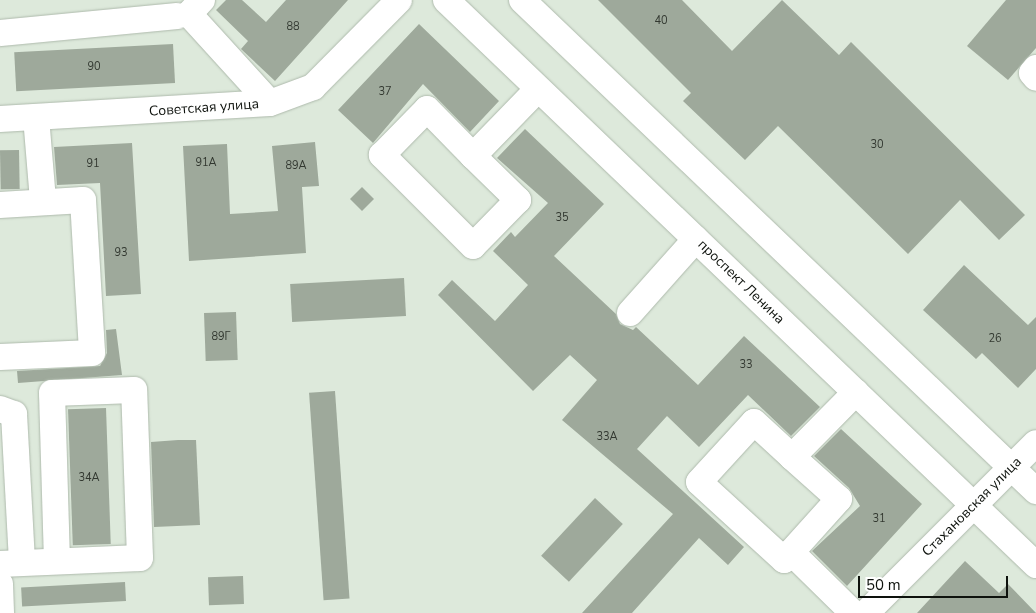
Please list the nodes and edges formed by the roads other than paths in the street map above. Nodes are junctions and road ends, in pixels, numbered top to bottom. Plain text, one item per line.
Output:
1 (202, 0) edge
2 (398, 0) edge
3 (446, 0) edge
4 (522, 0) edge
5 (176, 16) dead end
6 (0, 33) edge
7 (1036, 68) edge
8 (1036, 78) edge
9 (538, 89) junction
10 (270, 103) junction
11 (36, 117) junction
12 (0, 120) edge
13 (473, 156) junction
14 (43, 201) junction
15 (0, 205) edge
16 (696, 239) junction
17 (630, 313) dead end
18 (0, 357) edge
19 (856, 392) junction
20 (0, 409) edge
21 (1036, 443) edge
22 (792, 457) junction
23 (1013, 467) junction
24 (1036, 491) edge
25 (974, 505) junction
26 (791, 552) junction
27 (57, 561) junction
28 (11, 563) edge
29 (1036, 566) edge
30 (0, 584) edge
31 (1, 613) edge
32 (853, 613) edge
33 (866, 613) edge

1 - 10 street
2 - 10 street, Советская улица
3 - 9 street, проспект Ленина
4 - 23 street
5 - 6 street
7 - 8 street
9 - 13 street
9 - 16 street, проспект Ленина
10 - 11 street, Советская улица
11 - 12 street, Советская улица
11 - 14 street
13 - 13 street
14 - 15 street
14 - 18 street
16 - 17 street
16 - 19 street, проспект Ленина
19 - 22 street
19 - 25 street, проспект Ленина
20 - 28 street
21 - 23 street, Стахановская улица
22 - 26 street
22 - 26 street
23 - 24 street
23 - 25 street, Стахановская улица
25 - 29 street, проспект Ленина
25 - 33 street, Стахановская улица
26 - 32 street
27 - 27 street
27 - 28 street
30 - 31 street

